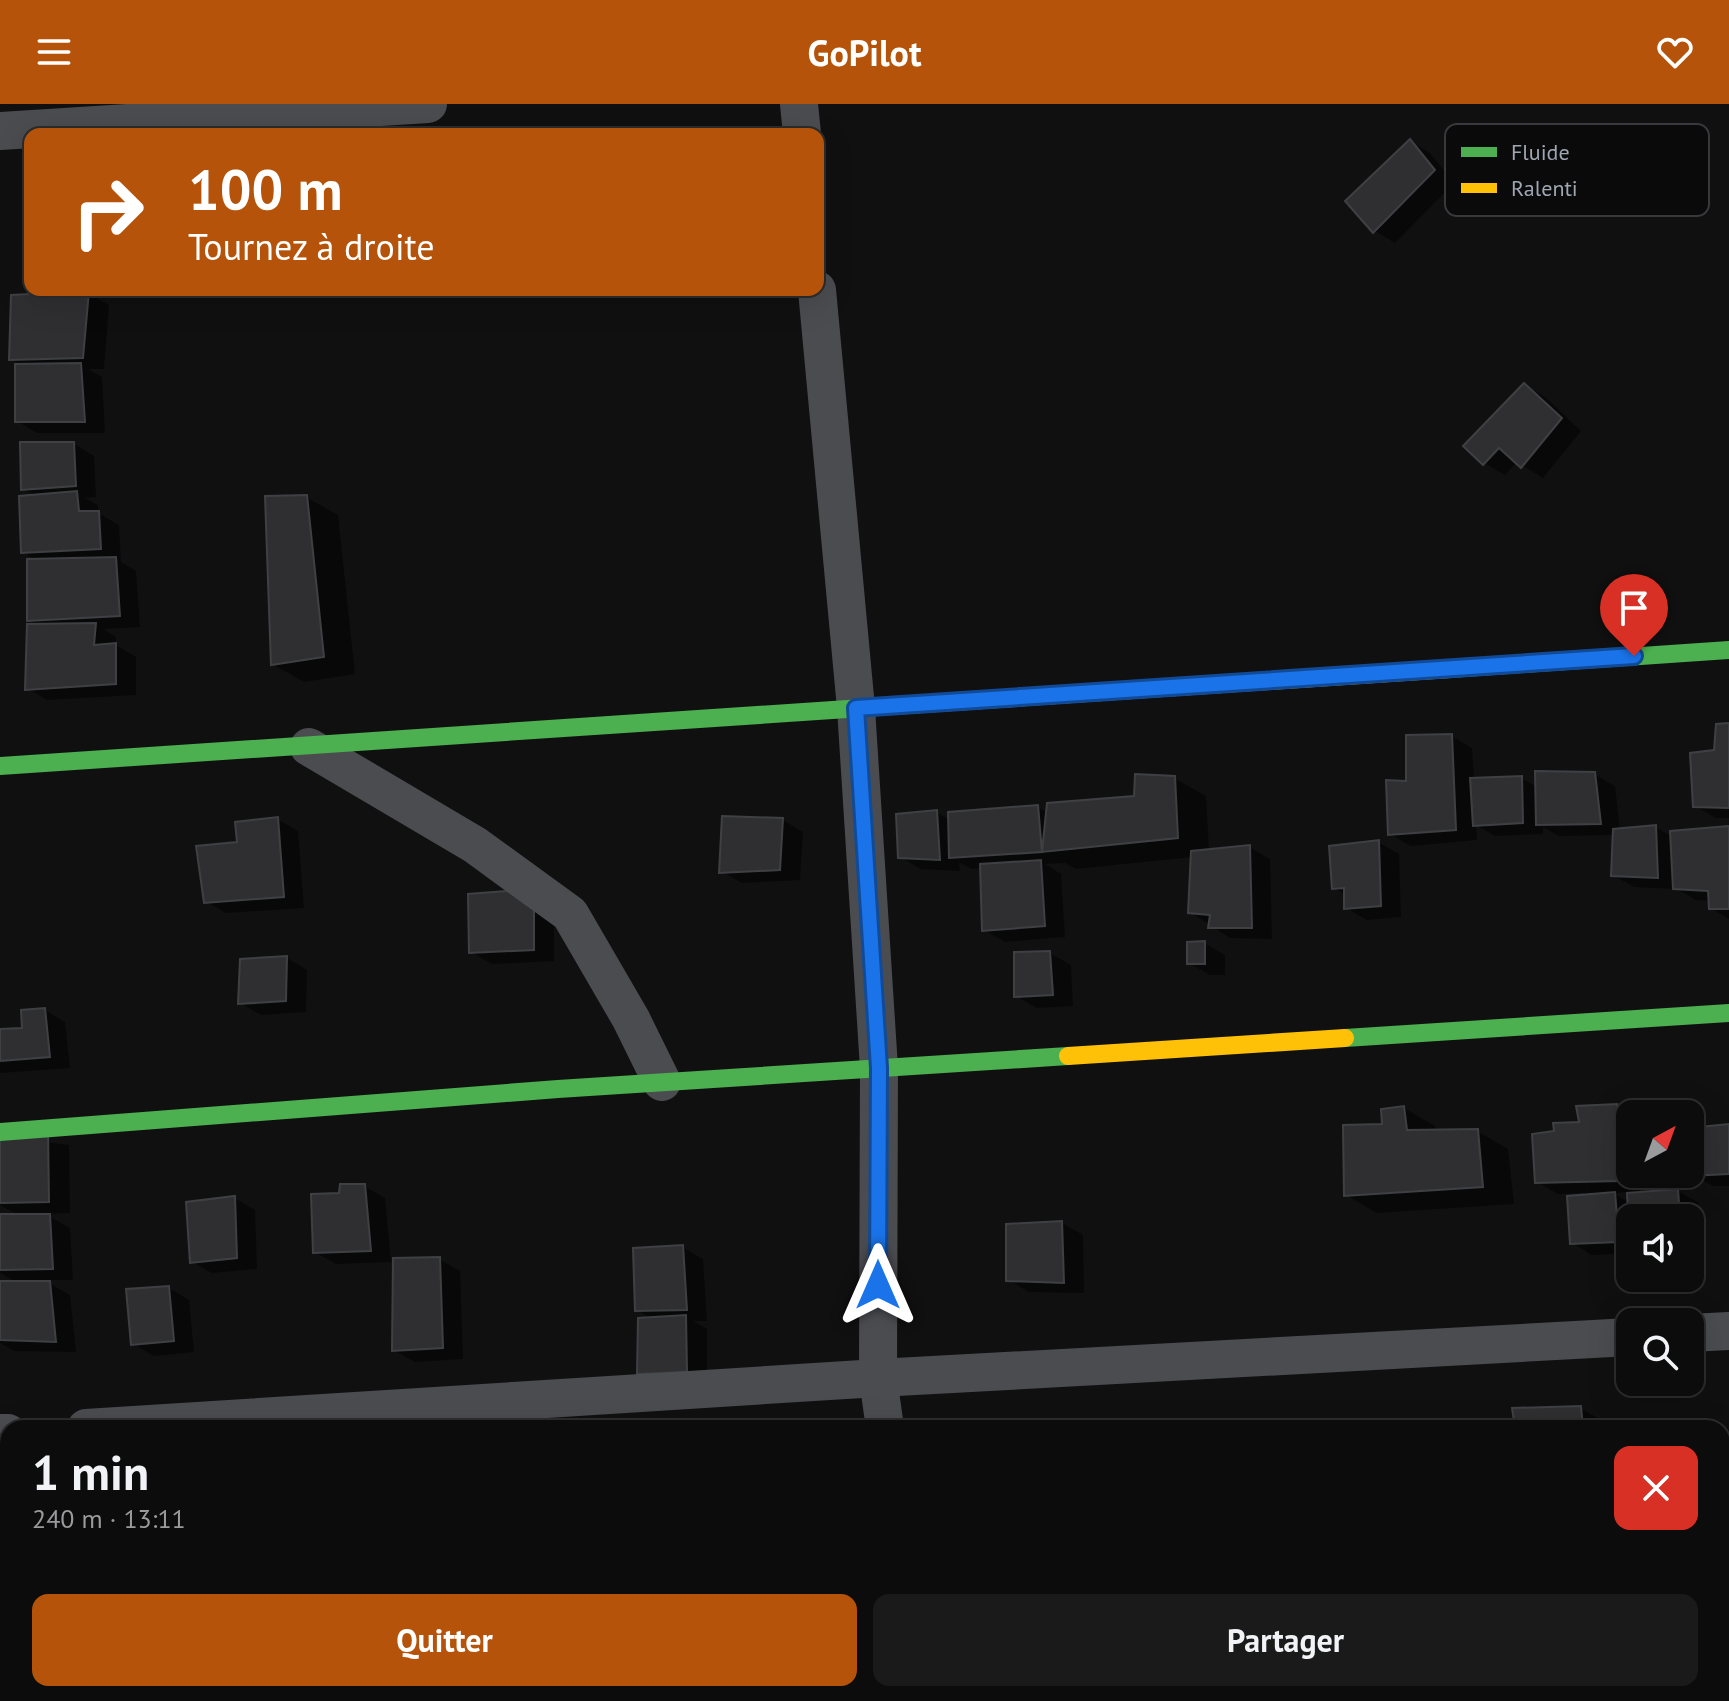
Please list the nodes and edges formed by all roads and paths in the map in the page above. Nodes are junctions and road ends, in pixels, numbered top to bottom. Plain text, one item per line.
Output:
1 (428, 104) edge
2 (799, 104) edge
3 (48, 128) edge
4 (801, 128) edge
5 (24, 129) edge
6 (0, 131) edge
7 (818, 296) edge
8 (1729, 650) edge
9 (856, 708) junction
10 (309, 747) junction
11 (0, 766) edge
12 (1729, 1013) edge
13 (879, 1068) junction
14 (662, 1082) junction
15 (0, 1132) edge
16 (1729, 1331) edge
17 (1704, 1332) edge
18 (1616, 1338) edge
19 (878, 1378) junction
20 (213, 1420) edge
21 (884, 1420) edge

1 - 3 street
2 - 4 street
5 - 6 street
7 - 9 street
8 - 9 street
9 - 10 street
9 - 13 street
10 - 11 street
10 - 14 street
12 - 13 street
13 - 14 street
13 - 19 street
14 - 15 street
16 - 17 street
18 - 19 street
19 - 20 street
19 - 21 street

